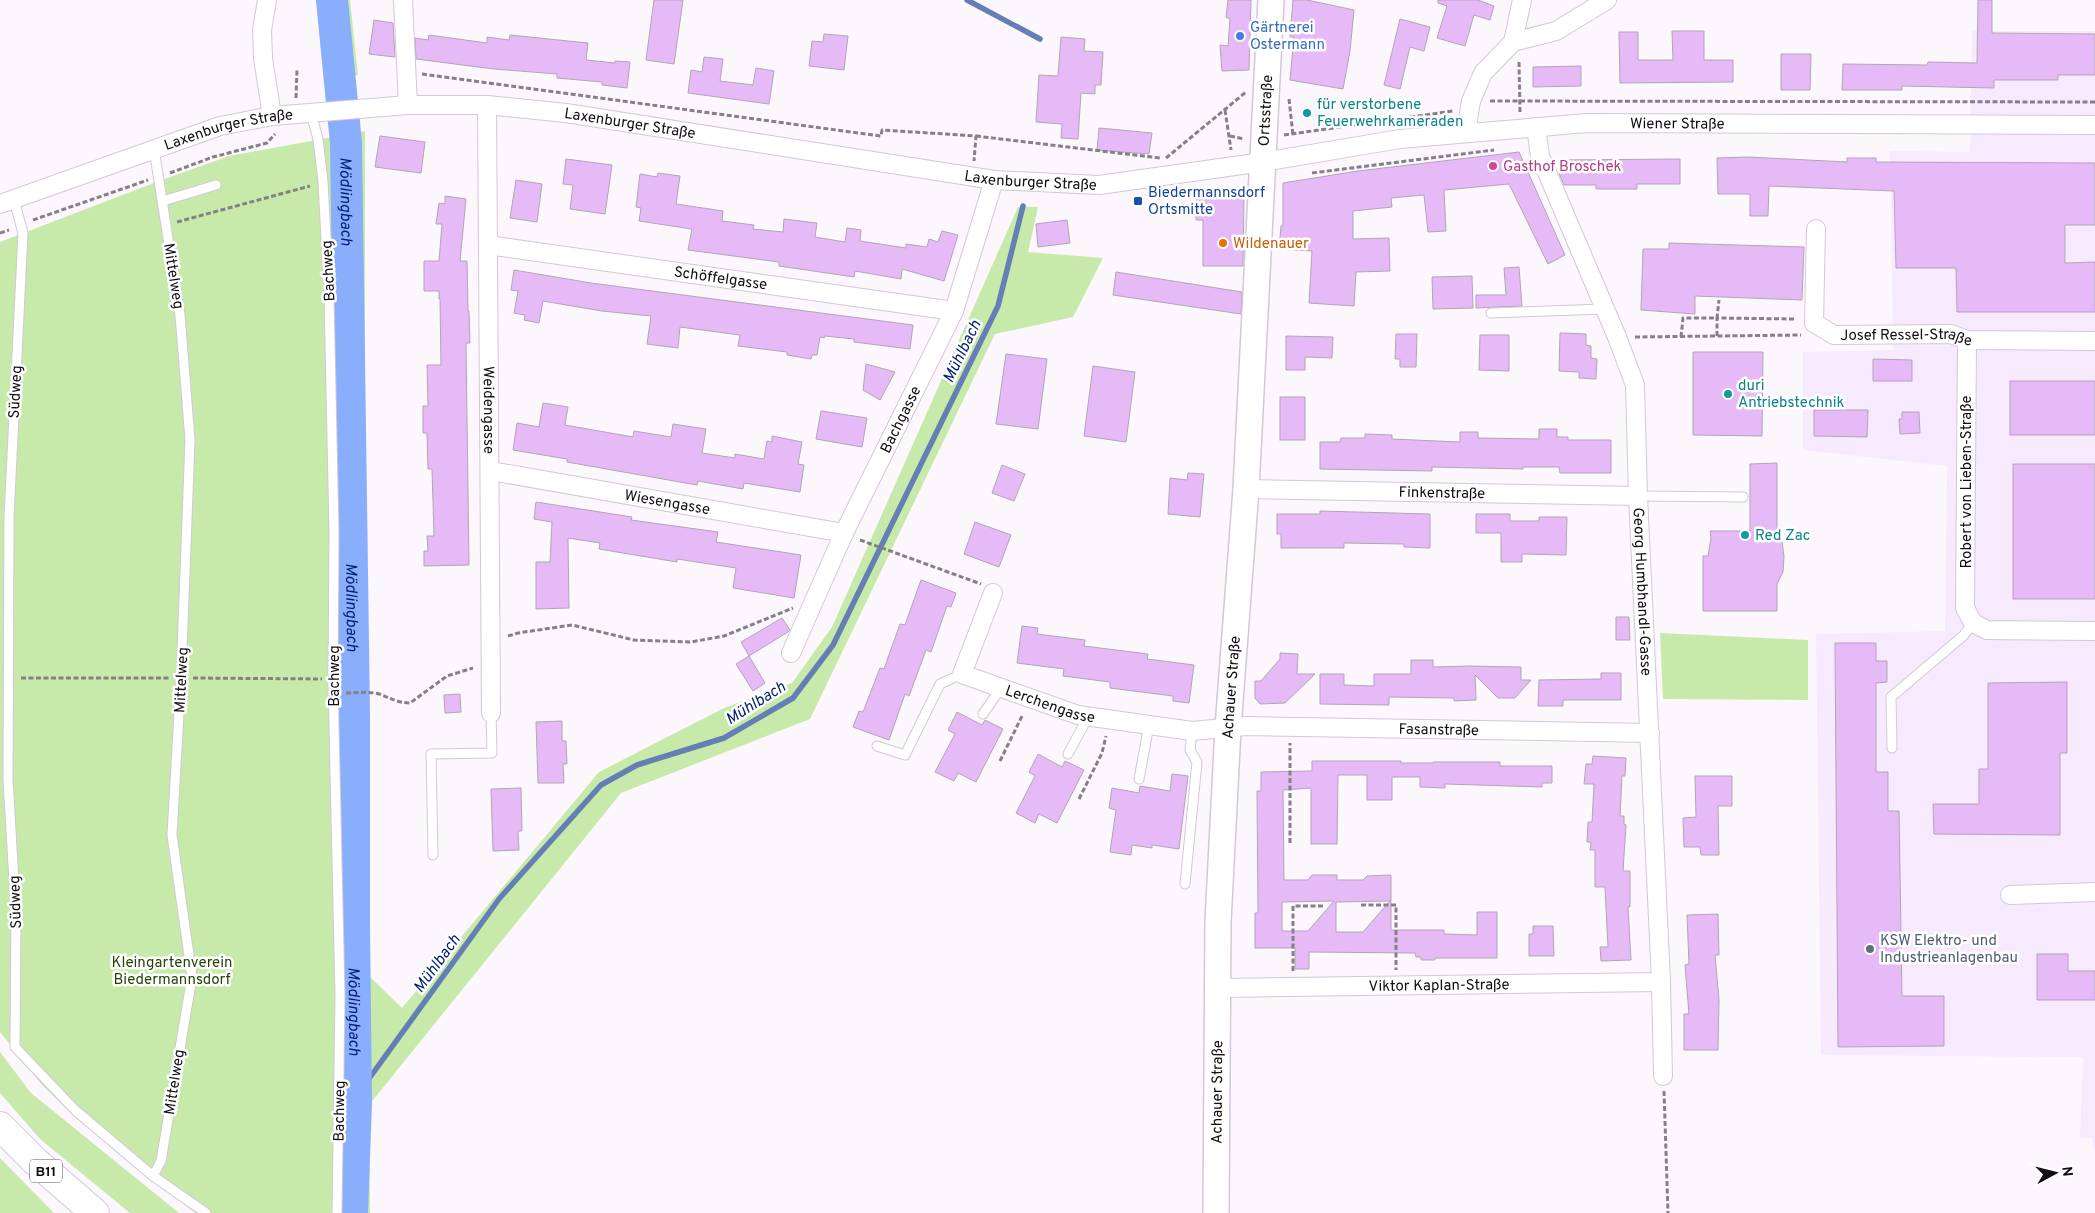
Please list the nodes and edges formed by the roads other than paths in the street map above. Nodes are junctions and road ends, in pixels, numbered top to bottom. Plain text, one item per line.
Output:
1 (267, 0) edge
2 (403, 0) edge
3 (1271, 0) edge
4 (1522, 0) edge
5 (1607, 0) edge
6 (1513, 42) junction
7 (408, 105) junction
8 (487, 105) junction
9 (315, 113) junction
10 (272, 116) junction
11 (2095, 125) edge
12 (1536, 127) junction
13 (1466, 132) junction
14 (154, 149) junction
15 (1263, 162) junction
16 (994, 180) junction
17 (216, 185) dead end
18 (163, 201) junction
19 (6, 204) edge
20 (1816, 229) dead end
21 (488, 245) junction
22 (1605, 309) junction
23 (954, 311) junction
24 (1491, 314) dead end
25 (1966, 340) junction
26 (2095, 341) edge
27 (491, 471) junction
28 (1246, 489) junction
29 (1638, 496) junction
30 (1743, 497) dead end
31 (844, 533) junction
32 (993, 594) road end
33 (1972, 623) junction
34 (2095, 631) edge
35 (791, 653) dead end
36 (962, 674) junction
37 (1001, 688) junction
38 (491, 713) joint
39 (983, 714) dead end
40 (1088, 717) junction
41 (1149, 725) junction
42 (1228, 728) junction
43 (1192, 731) junction
44 (1650, 733) junction
45 (876, 746) dead end
46 (1892, 748) dead end
47 (1068, 754) dead end
48 (1139, 779) dead end
49 (433, 855) dead end
50 (1185, 884) dead end
51 (2095, 892) edge
52 (2010, 895) dead end
53 (1661, 982) junction
54 (1218, 988) junction
55 (1663, 1076) road end
56 (0, 1126) edge
57 (153, 1176) junction
58 (95, 1213) edge
59 (206, 1213) edge
60 (338, 1213) edge
61 (1216, 1213) edge

1 - 10 street
2 - 7 street
3 - 15 street, Ortsstraße
4 - 6 street
5 - 6 street
6 - 13 street
7 - 8 street, Laxenburger Straße
7 - 9 street, Laxenburger Straße
8 - 16 street, Laxenburger Straße
8 - 21 street, Weidengasse
9 - 10 street, Laxenburger Straße
9 - 60 lane, Bachweg
10 - 14 street, Laxenburger Straße
11 - 12 street, Wiener Straße
12 - 13 street, Wiener Straße
12 - 22 street, Georg Humbhandl-Gasse
13 - 15 street, Wiener Straße
14 - 18 lane, Mittelweg
14 - 19 street, Laxenburger Straße
15 - 16 street, Laxenburger Straße
15 - 28 street, Achauer Straße
16 - 23 street, Bachgasse
17 - 18 lane
18 - 57 lane, Mittelweg
19 - 57 lane, Südweg
20 - 25 street, Josef Ressel-Straße
21 - 23 street, Schöffelgasse
21 - 27 street, Weidengasse
22 - 24 lane
22 - 29 street, Georg Humbhandl-Gasse
23 - 31 street, Bachgasse
25 - 26 street, Josef Ressel-Straße
25 - 33 street, Robert von Lieben-Straße
27 - 31 street, Wiesengasse
27 - 38 street, Weidengasse
28 - 29 street, Finkenstraße
28 - 42 street, Achauer Straße
29 - 30 lane
29 - 44 street, Georg Humbhandl-Gasse
31 - 35 street, Bachgasse
32 - 36 street
33 - 34 street
33 - 46 lane
36 - 37 street, Lerchengasse
36 - 45 lane
37 - 39 lane
37 - 40 street, Lerchengasse
38 - 49 lane
40 - 41 street, Lerchengasse
40 - 47 lane
41 - 43 street, Lerchengasse
41 - 48 lane
42 - 43 street, Lerchengasse
42 - 44 street, Fasanstraße
42 - 54 street, Achauer Straße
43 - 50 lane
44 - 53 street, Georg Humbhandl-Gasse
51 - 52 street
53 - 54 street, Viktor Kaplan-Straße
53 - 55 street, Georg Humbhandl-Gasse
54 - 61 street, Achauer Straße
56 - 58 main road, B11
57 - 59 lane, Südweg

